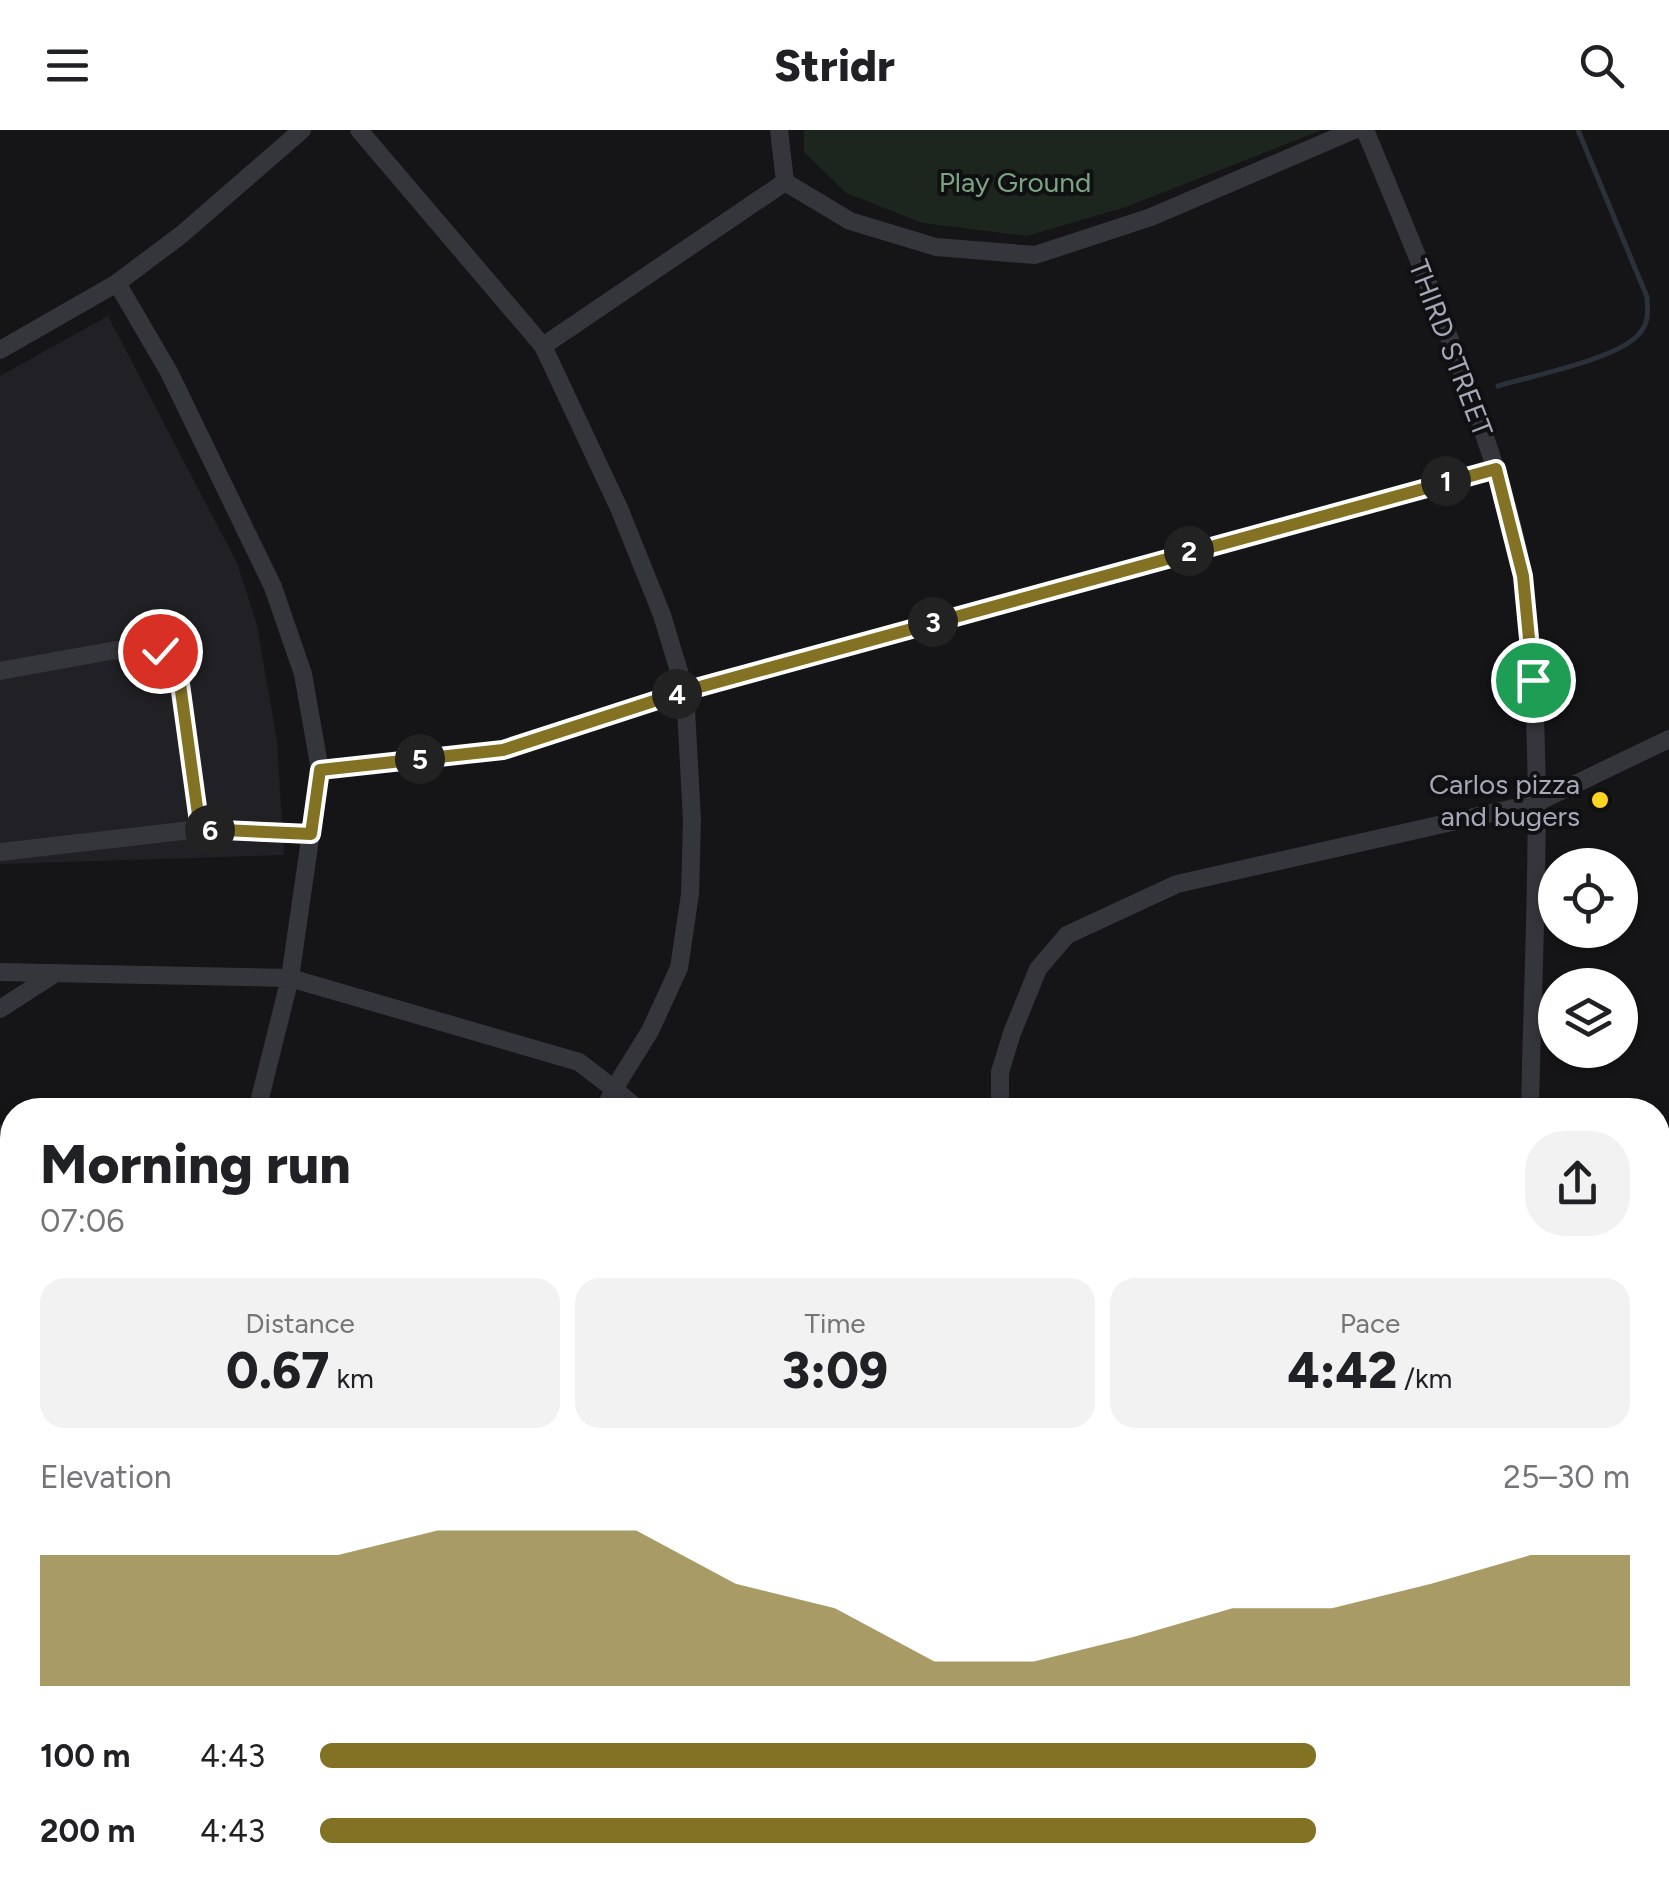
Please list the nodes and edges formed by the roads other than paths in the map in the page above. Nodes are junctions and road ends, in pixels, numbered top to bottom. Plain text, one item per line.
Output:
1 (302, 130) edge
2 (359, 130) edge
3 (779, 130) edge
4 (1354, 130) edge
5 (1365, 130) edge
6 (785, 182) junction
7 (117, 283) junction
8 (543, 346) junction
9 (0, 350) edge
10 (1496, 469) junction
11 (0, 671) edge
12 (685, 691) junction
13 (1669, 738) edge
14 (320, 770) junction
15 (1536, 803) junction
16 (200, 829) junction
17 (311, 834) junction
18 (0, 852) edge
19 (0, 972) edge
20 (56, 973) junction
21 (290, 978) junction
22 (0, 1009) edge
23 (614, 1089) junction
24 (260, 1098) edge
25 (610, 1098) edge
26 (625, 1098) edge
27 (1000, 1098) edge
28 (1530, 1098) edge

1 - 7 street
2 - 8 street
3 - 6 street
4 - 6 street
5 - 10 street, THIRD STREET
6 - 8 street
7 - 9 street
7 - 14 street
8 - 12 street
10 - 12 street
10 - 15 street, THIRD STREET
11 - 16 street
12 - 14 street
12 - 23 street
13 - 15 street
14 - 17 street
15 - 27 street
15 - 28 street, THIRD STREET
16 - 17 street
16 - 18 street
17 - 21 street
19 - 20 street
20 - 21 street
20 - 22 street
21 - 23 street
21 - 24 street
23 - 25 street
23 - 26 street

